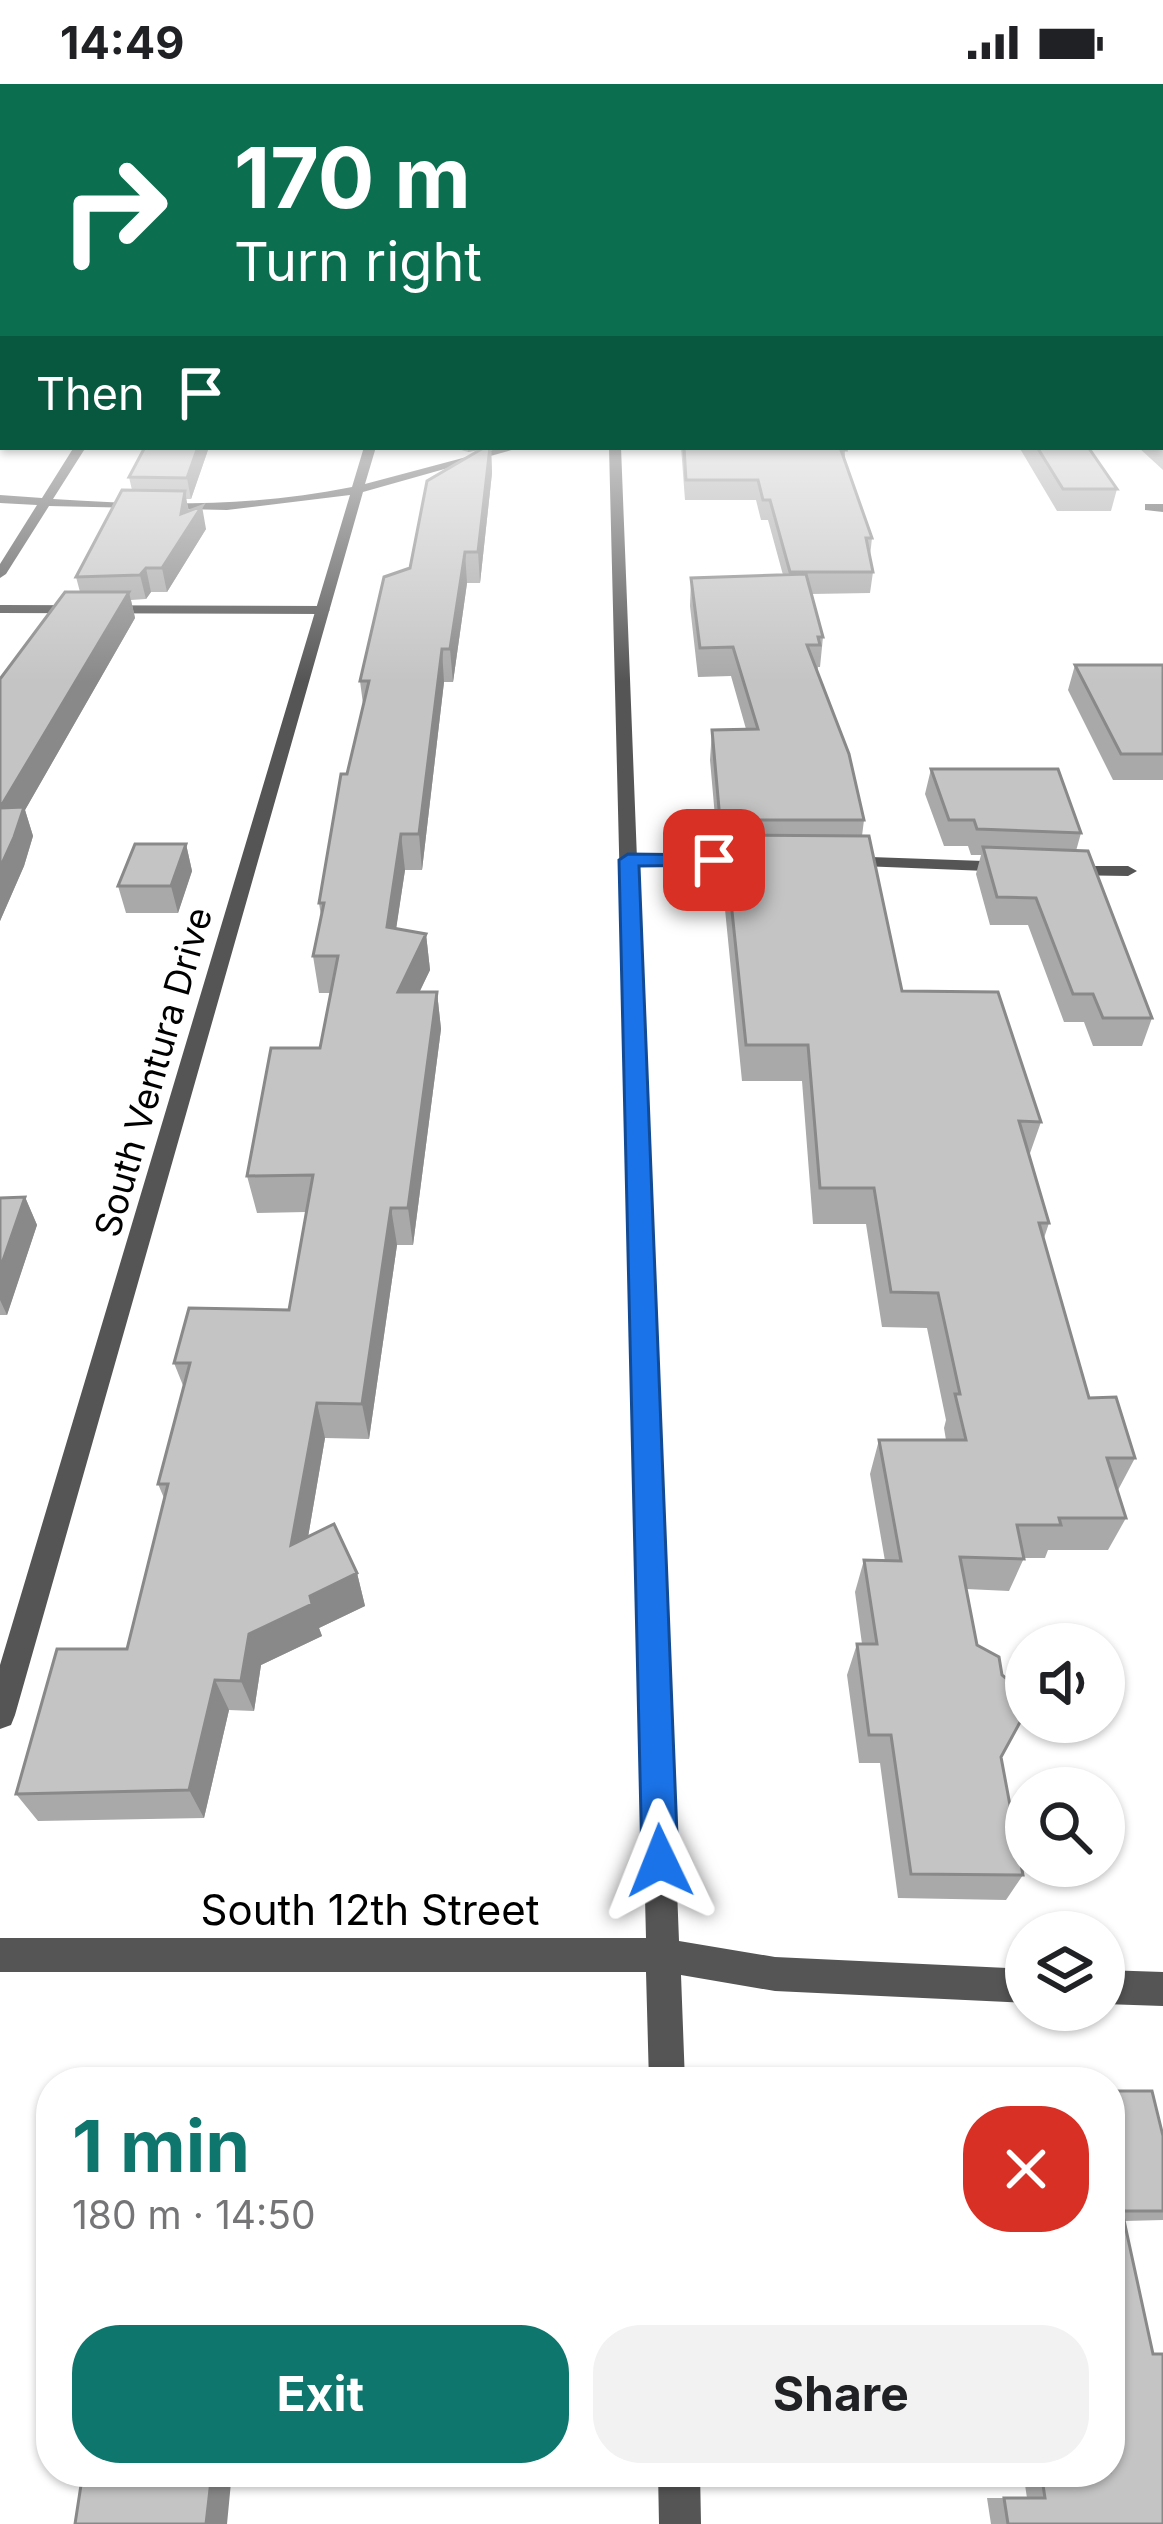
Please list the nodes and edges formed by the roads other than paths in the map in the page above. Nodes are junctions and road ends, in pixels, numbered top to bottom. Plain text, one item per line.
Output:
1 (75, 454) edge
2 (368, 454) edge
3 (491, 454) edge
4 (615, 454) edge
5 (358, 490) junction
6 (0, 500) edge
7 (43, 502) junction
8 (0, 574) edge
9 (0, 609) edge
10 (323, 610) junction
11 (628, 860) junction
12 (769, 861) edge
13 (816, 861) edge
14 (1128, 871) dead end
15 (0, 1715) edge
16 (0, 1955) edge
17 (663, 1955) junction
18 (1005, 1985) edge
19 (1125, 1988) edge
20 (1163, 1989) edge
21 (667, 2067) edge
22 (679, 2487) edge
23 (680, 2524) edge

1 - 7 street
2 - 5 street, South Ventura Drive
3 - 5 street
4 - 11 street
5 - 7 street
5 - 10 street, South Ventura Drive
6 - 7 street
7 - 8 street
9 - 10 street
10 - 15 street, South Ventura Drive
11 - 12 street
11 - 17 street
13 - 14 street
16 - 17 street, South 12th Street
17 - 18 street, South 12th Street
17 - 21 street
19 - 20 street
22 - 23 street

